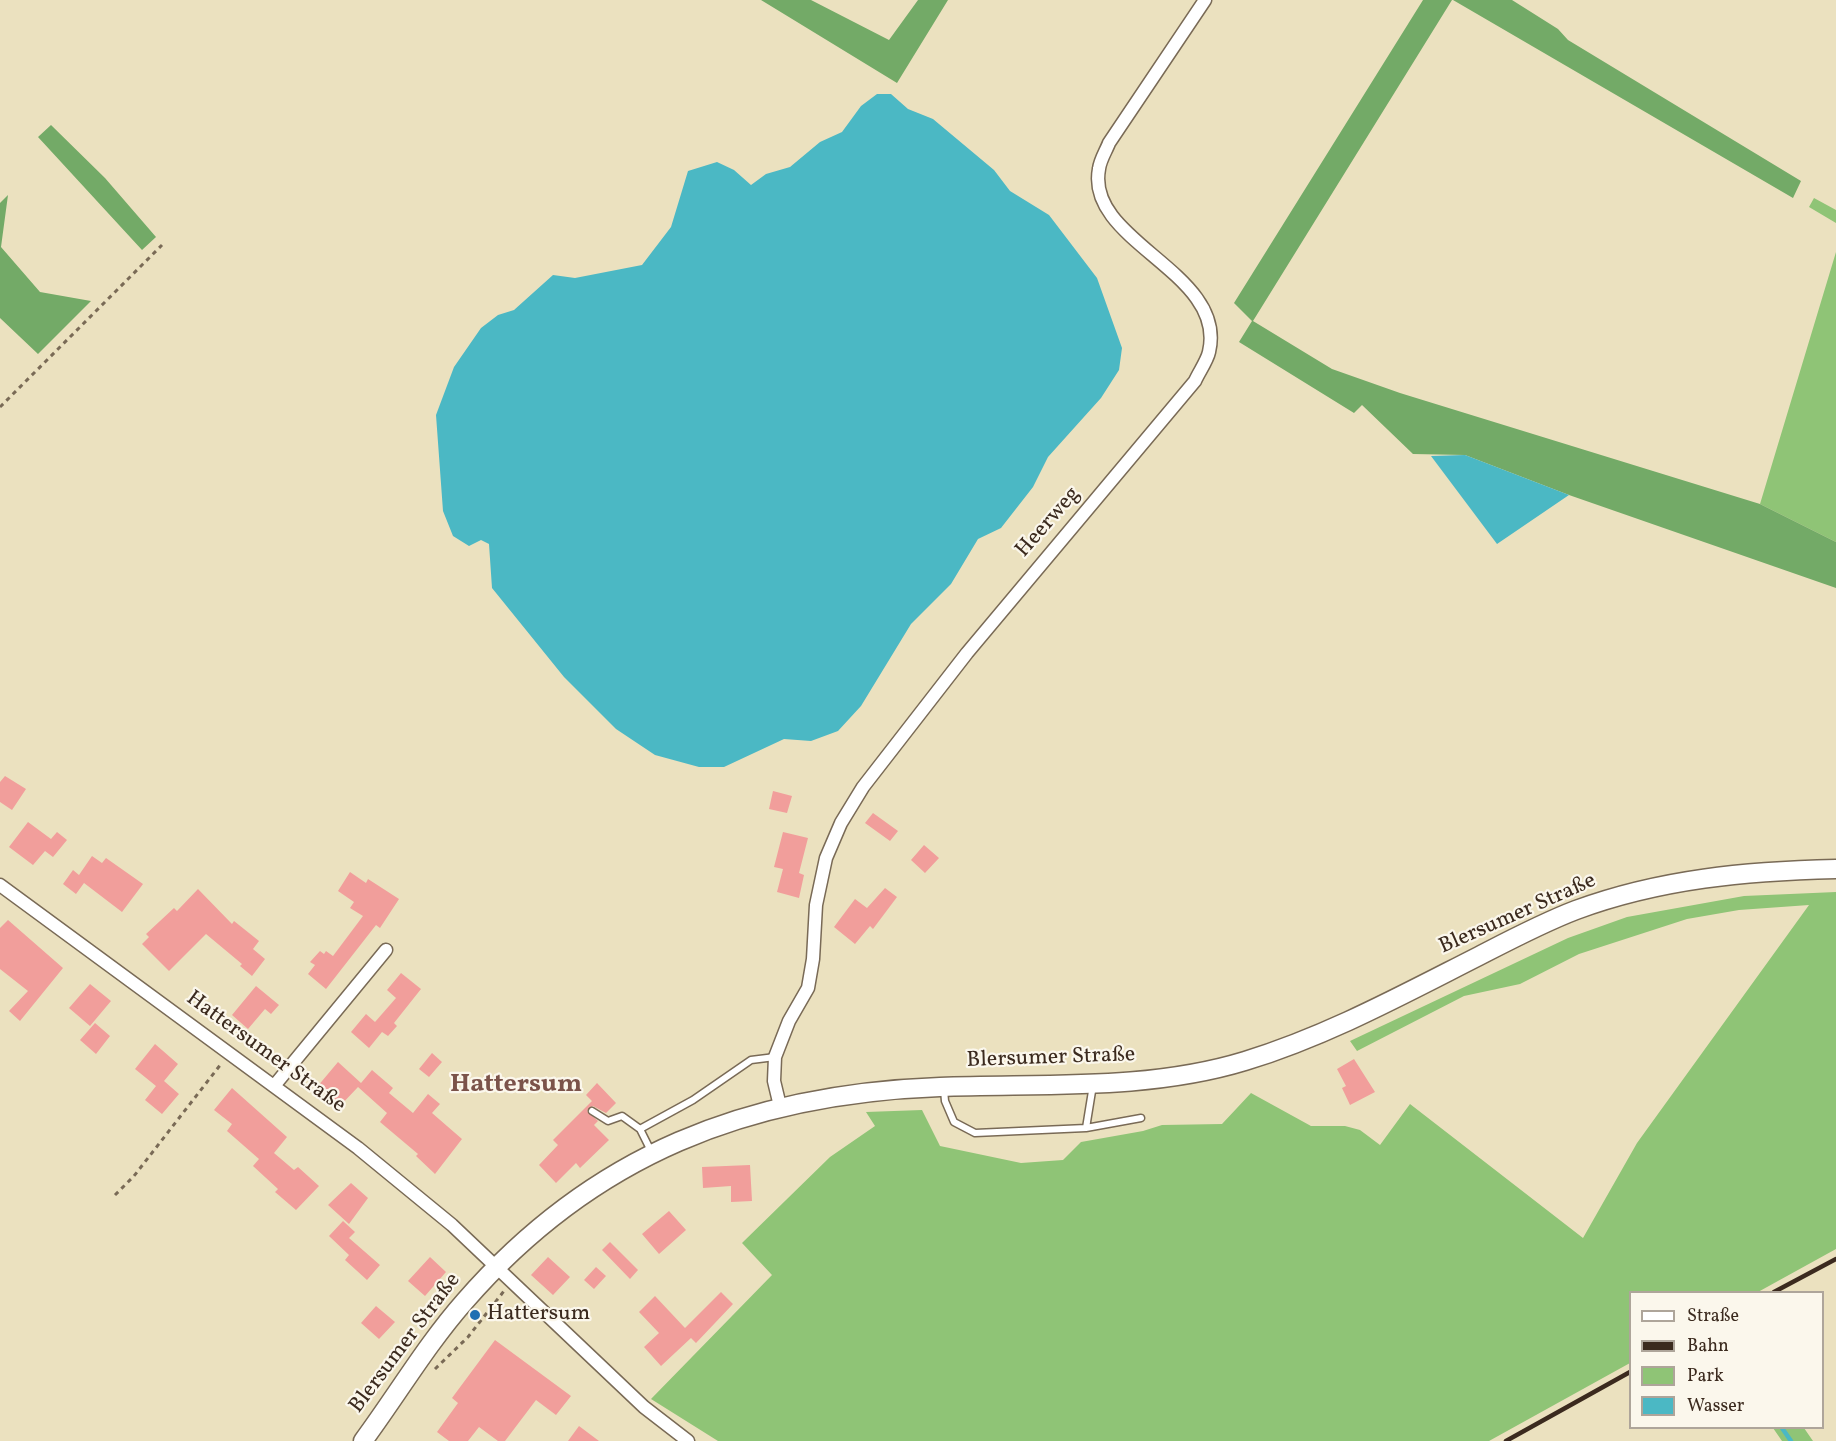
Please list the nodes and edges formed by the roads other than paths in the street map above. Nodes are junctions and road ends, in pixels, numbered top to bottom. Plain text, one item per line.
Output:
1 (1205, 0) edge
2 (1836, 869) edge
3 (0, 885) edge
4 (386, 950) dead end
5 (775, 1057) junction
6 (1093, 1083) junction
7 (273, 1086) junction
8 (944, 1086) junction
9 (780, 1106) junction
10 (592, 1111) dead end
11 (1141, 1119) dead end
12 (1086, 1128) junction
13 (640, 1129) junction
14 (652, 1154) junction
15 (497, 1267) junction
16 (363, 1441) edge
17 (688, 1441) edge

1 - 5 street, Heerweg
2 - 6 main road, Blersumer Straße
3 - 7 street, Hattersumer Straße
4 - 7 street
5 - 9 street, Heerweg
5 - 13 lane
6 - 8 main road, Blersumer Straße
6 - 12 lane
7 - 15 street, Hattersumer Straße
8 - 9 main road, Blersumer Straße
8 - 12 lane
9 - 14 main road, Blersumer Straße
10 - 13 lane
11 - 12 lane
13 - 14 lane
14 - 15 main road, Blersumer Straße
15 - 16 main road, Blersumer Straße
15 - 17 street, Hattersumer Straße

